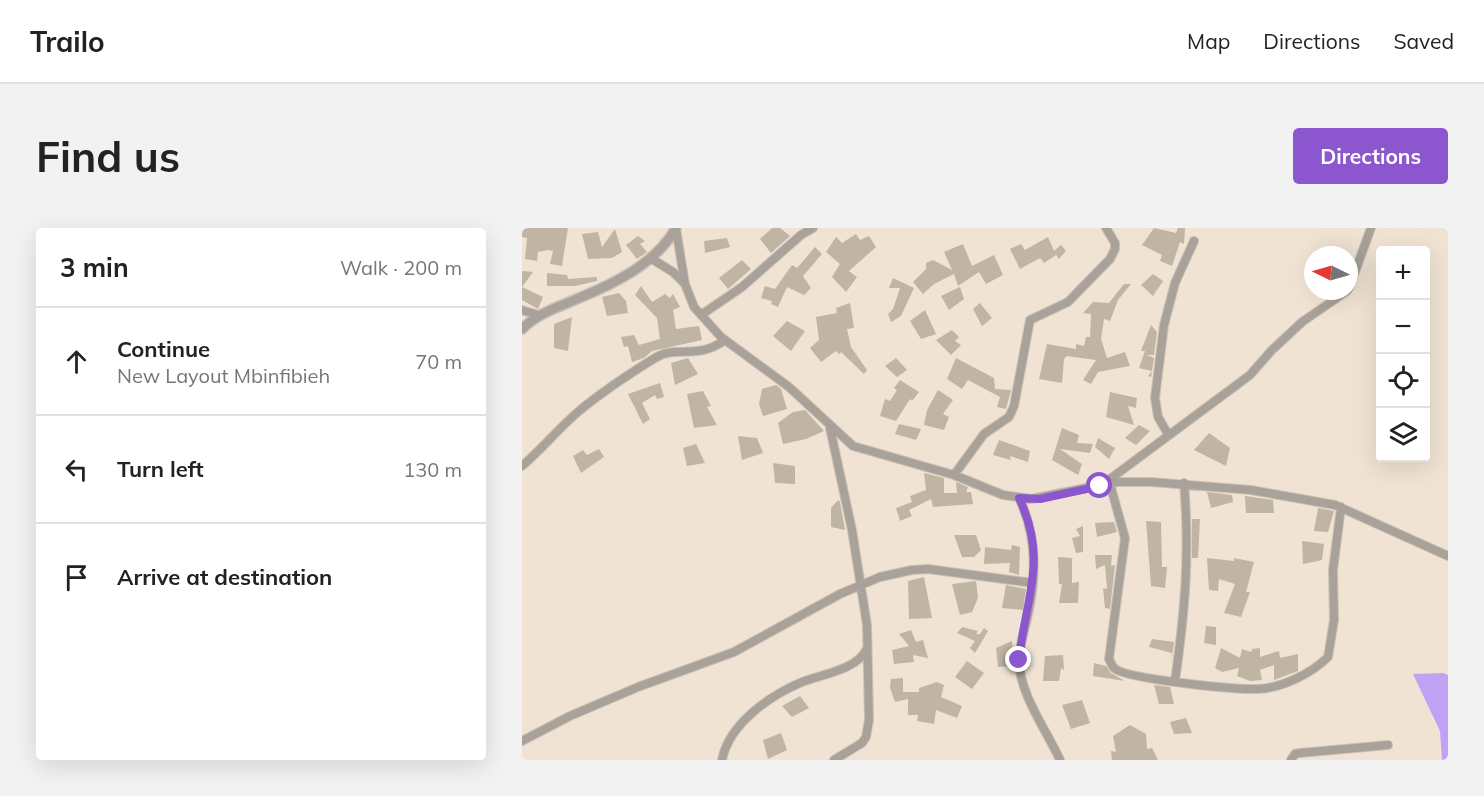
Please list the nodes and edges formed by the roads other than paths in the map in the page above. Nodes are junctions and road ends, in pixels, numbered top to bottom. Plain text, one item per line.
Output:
1 (813, 228) edge
2 (1106, 228) edge
3 (1371, 228) edge
4 (676, 229) edge
5 (1194, 241) dead end
6 (652, 259) junction
7 (1358, 262) edge
8 (685, 284) junction
9 (1333, 300) edge
10 (522, 310) edge
11 (538, 315) junction
12 (701, 315) junction
13 (522, 329) edge
14 (724, 340) junction
15 (830, 427) junction
16 (1168, 434) junction
17 (522, 466) edge
18 (954, 475) junction
19 (1184, 483) junction
20 (1110, 484) junction
21 (1100, 486) junction
22 (1019, 498) junction
23 (1341, 507) junction
24 (1448, 556) edge
25 (1033, 583) junction
26 (861, 588) junction
27 (866, 650) junction
28 (1175, 681) junction
29 (522, 741) edge
30 (1388, 745) dead end
31 (722, 760) edge
32 (834, 760) edge
33 (1060, 760) edge
34 (1291, 760) edge

1 - 12 street
2 - 18 street
3 - 7 street
4 - 6 street
4 - 8 street
5 - 16 street
6 - 8 street
6 - 11 street
8 - 12 street
9 - 16 street
10 - 11 street
11 - 13 street
12 - 14 street
14 - 15 street
14 - 17 street
15 - 18 street
15 - 26 street
16 - 21 street
18 - 22 street
19 - 20 street
19 - 23 street
19 - 28 street
20 - 21 street
20 - 28 street
21 - 22 street
22 - 25 street
23 - 24 street
23 - 28 street
25 - 26 street
25 - 33 street
26 - 27 street
26 - 29 street
27 - 31 street
27 - 32 street
30 - 34 street

